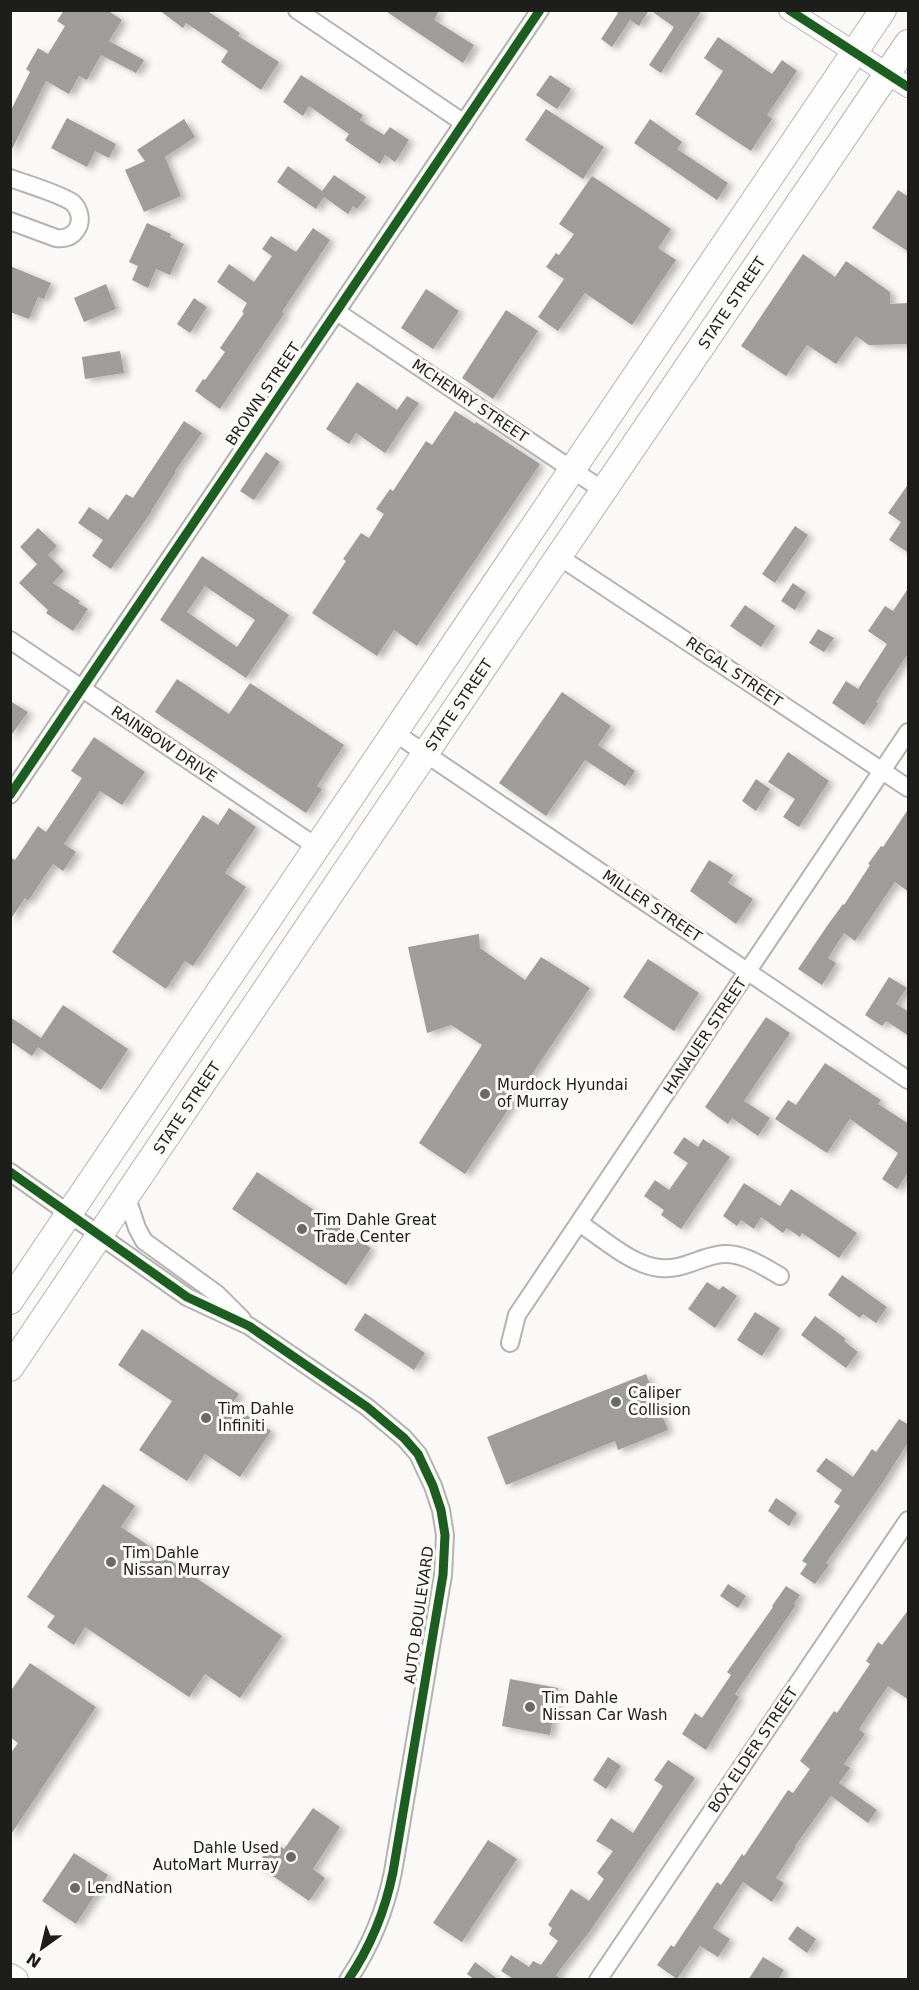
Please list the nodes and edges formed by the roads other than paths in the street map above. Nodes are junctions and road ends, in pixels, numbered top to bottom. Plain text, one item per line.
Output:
1 (297, 10) edge
2 (540, 10) edge
3 (789, 10) edge
4 (883, 10) edge
5 (909, 43) edge
6 (855, 52) junction
7 (898, 81) edge
8 (464, 123) junction
9 (10, 178) edge
10 (10, 221) edge
11 (337, 312) junction
12 (573, 470) junction
13 (604, 491) junction
14 (558, 556) junction
15 (10, 640) edge
16 (82, 688) junction
17 (909, 732) edge
18 (395, 733) junction
19 (426, 754) junction
20 (882, 771) junction
21 (909, 788) edge
22 (10, 795) edge
23 (317, 847) junction
24 (748, 972) junction
25 (909, 1080) edge
26 (10, 1173) edge
27 (126, 1198) junction
28 (70, 1214) junction
29 (579, 1223) junction
30 (101, 1235) junction
31 (780, 1276) dead end
32 (10, 1301) edge
33 (249, 1326) junction
34 (510, 1343) dead end
35 (10, 1368) edge
36 (909, 1520) edge
37 (10, 1977) edge
38 (15, 1980) edge
39 (348, 1980) edge
40 (598, 1980) edge

1 - 8 street
2 - 8 street, BROWN STREET
3 - 6 street
4 - 6 main road
5 - 7 main road, STATE STREET
6 - 7 street
6 - 12 main road
7 - 13 main road, STATE STREET
8 - 11 street, BROWN STREET
9 - 10 street
11 - 12 street, MCHENRY STREET
11 - 16 street, BROWN STREET
12 - 13 street, MCHENRY STREET
12 - 18 main road
13 - 14 main road, STATE STREET
14 - 19 main road, STATE STREET
14 - 20 street, REGAL STREET
15 - 16 street, RAINBOW DRIVE
16 - 22 street, BROWN STREET
16 - 23 street, RAINBOW DRIVE
17 - 20 street, HANAUER STREET
18 - 19 street, MILLER STREET
18 - 23 main road
19 - 24 street, MILLER STREET
19 - 27 main road, STATE STREET
20 - 21 street, REGAL STREET
20 - 24 street, HANAUER STREET
23 - 28 main road
24 - 25 street, MILLER STREET
24 - 29 street, HANAUER STREET
26 - 28 street, AUTO BOULEVARD
27 - 30 main road, STATE STREET
27 - 33 street, AUTO BOULEVARD
28 - 30 street, AUTO BOULEVARD
28 - 32 main road
29 - 31 street
29 - 34 street, HANAUER STREET
30 - 33 street, AUTO BOULEVARD
30 - 35 main road, STATE STREET
33 - 39 street, AUTO BOULEVARD
36 - 40 street, BOX ELDER STREET
37 - 38 main road

